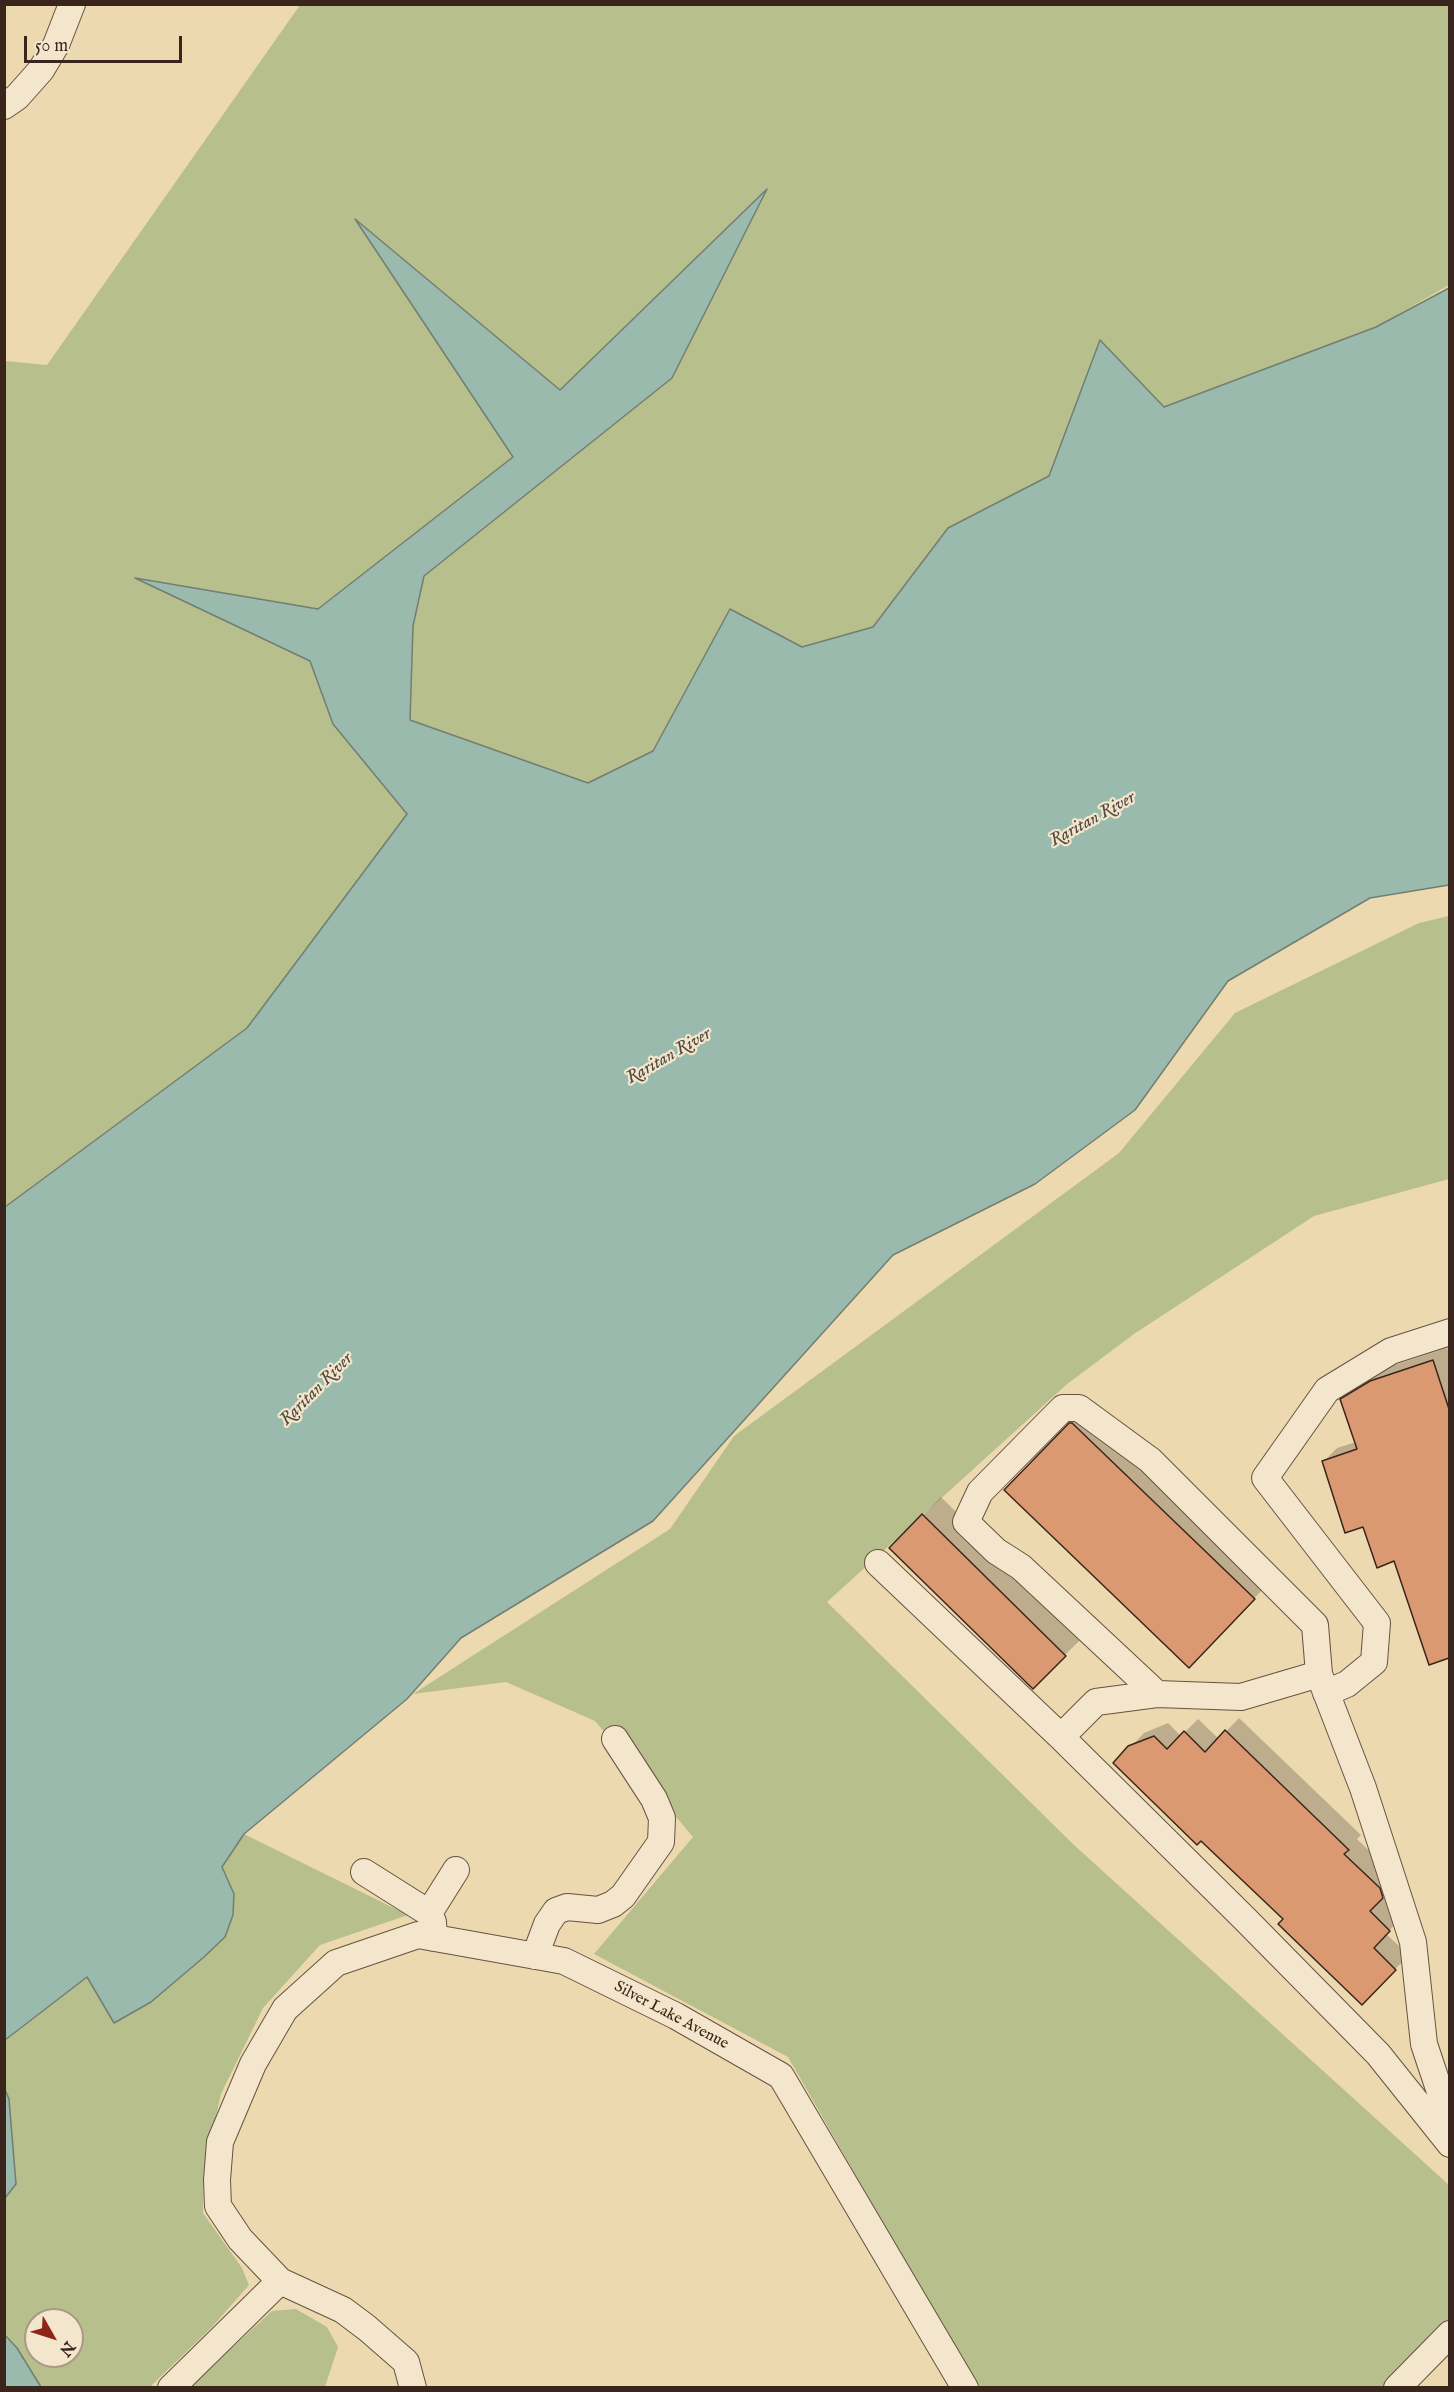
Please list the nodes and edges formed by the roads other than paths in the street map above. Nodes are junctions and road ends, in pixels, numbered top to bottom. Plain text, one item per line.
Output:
1 (72, 4) edge
2 (4, 106) edge
3 (1449, 1332) edge
4 (878, 1563) dead end
5 (1323, 1684) junction
6 (1157, 1694) junction
7 (1061, 1737) junction
8 (615, 1739) dead end
9 (456, 1869) dead end
10 (364, 1872) dead end
11 (429, 1913) junction
12 (434, 1938) junction
13 (535, 1956) junction
14 (1449, 2122) edge
15 (1449, 2144) edge
16 (280, 2281) junction
17 (1449, 2334) edge
18 (171, 2388) edge
19 (413, 2388) edge
20 (965, 2388) edge
21 (1396, 2388) edge

1 - 2 street
3 - 5 street
4 - 7 street
5 - 6 street
5 - 6 street
5 - 14 street
6 - 7 street
7 - 15 street
8 - 13 street
9 - 11 street
10 - 11 street
11 - 12 street
12 - 13 street, Silver Lake Avenue
12 - 16 street, Silver Lake Avenue
13 - 20 street, Silver Lake Avenue
16 - 18 street
16 - 19 street
17 - 21 street

